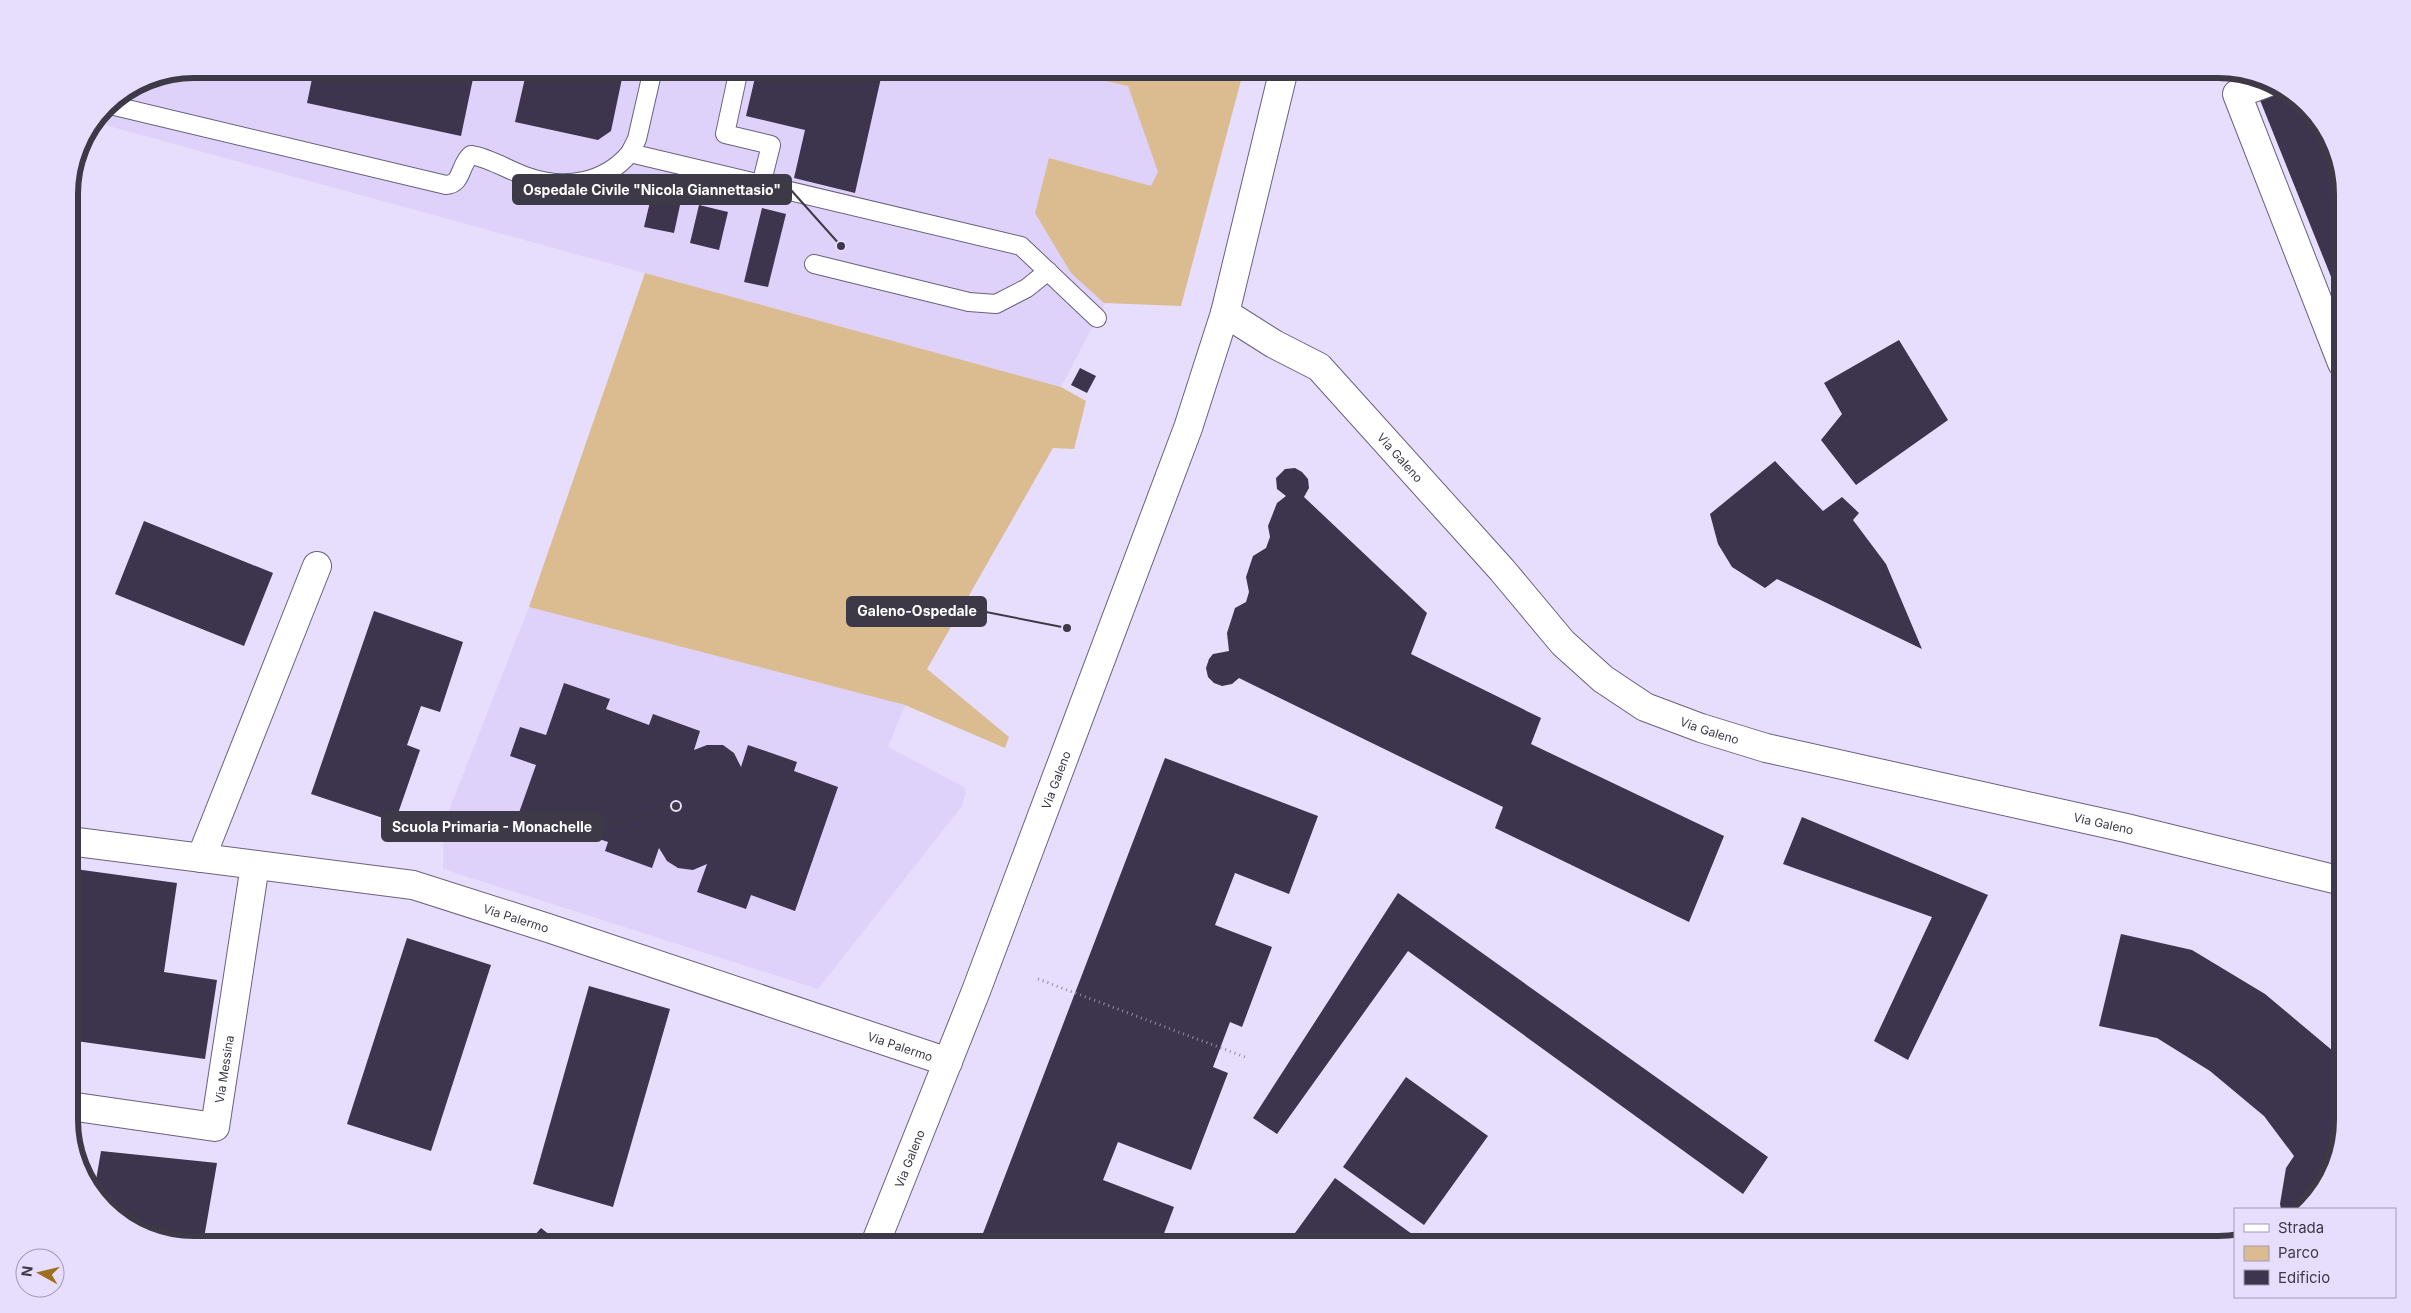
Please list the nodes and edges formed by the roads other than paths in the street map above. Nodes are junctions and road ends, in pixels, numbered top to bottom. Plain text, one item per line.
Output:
1 (651, 78) edge
2 (737, 78) edge
3 (1282, 78) edge
4 (2260, 86) edge
5 (116, 106) edge
6 (630, 153) junction
7 (761, 185) junction
8 (814, 264) dead end
9 (1048, 271) junction
10 (1225, 313) junction
11 (1096, 318) dead end
12 (2333, 340) edge
13 (317, 566) dead end
14 (78, 842) edge
15 (201, 858) junction
16 (255, 865) junction
17 (2334, 879) edge
18 (948, 1062) junction
19 (78, 1107) edge
20 (878, 1236) edge

1 - 6 lane
2 - 7 lane
3 - 10 street, Via Galeno
4 - 12 street
5 - 6 lane
6 - 7 lane
7 - 9 lane
8 - 9 lane
9 - 11 lane
10 - 17 street, Via Galeno
10 - 18 street, Via Galeno
13 - 15 street
14 - 15 street, Via Palermo
15 - 16 street, Via Palermo
16 - 18 street, Via Palermo
16 - 19 street, Via Messina
18 - 20 street, Via Galeno

